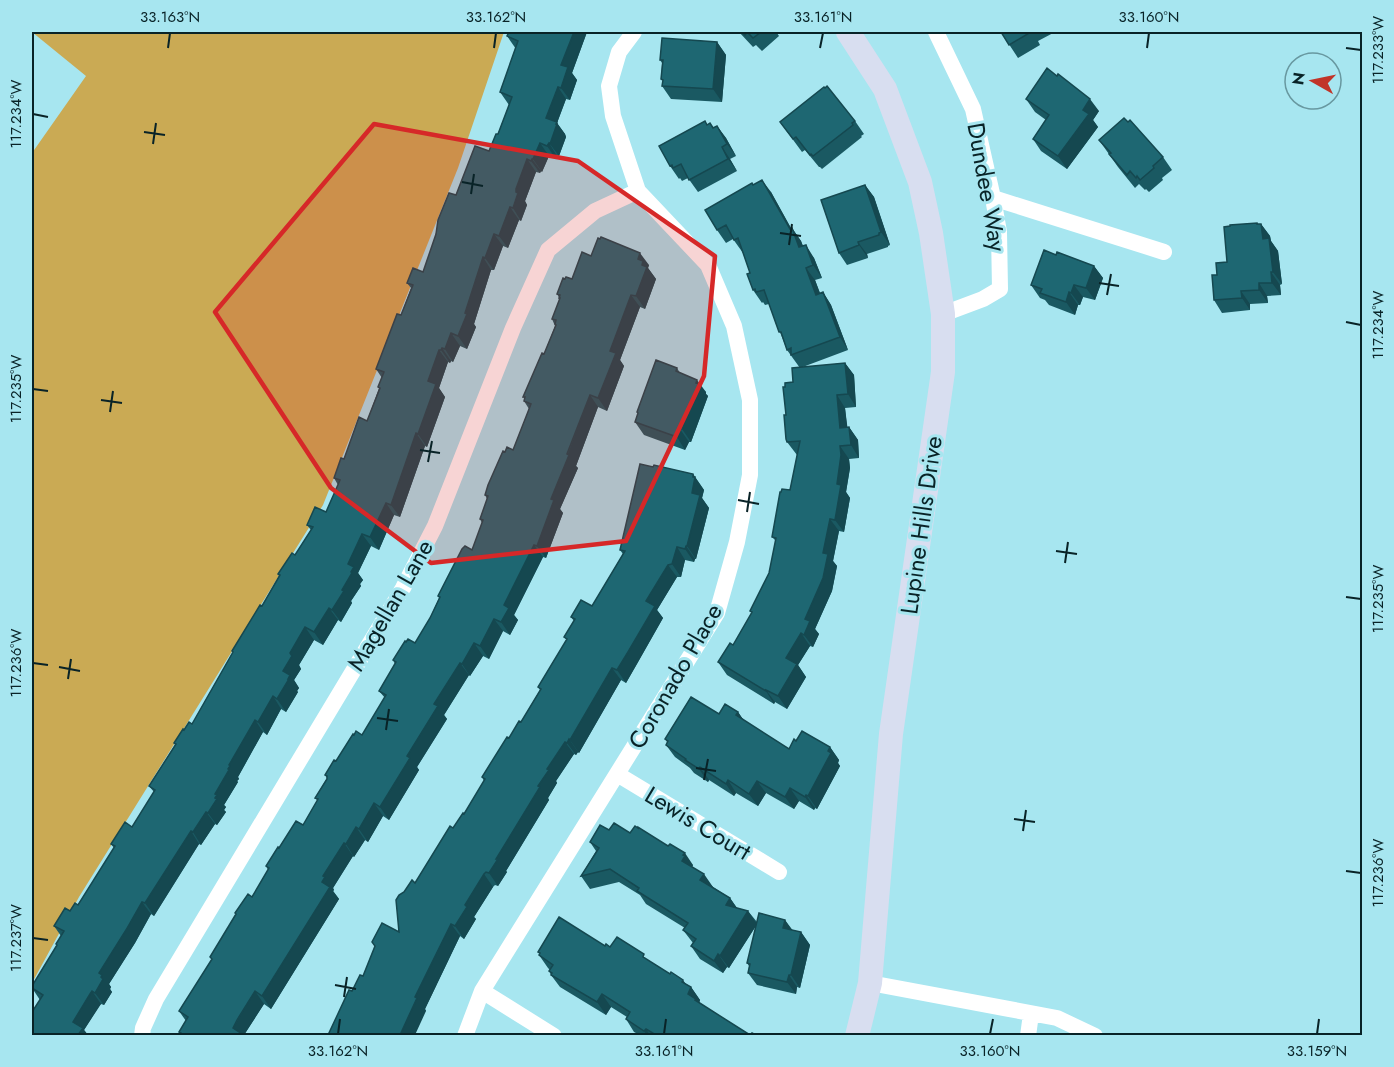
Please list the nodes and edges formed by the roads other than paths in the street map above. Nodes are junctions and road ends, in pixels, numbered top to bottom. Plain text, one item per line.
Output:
1 (634, 32) edge
2 (848, 32) edge
3 (936, 32) edge
4 (638, 191) junction
5 (993, 198) junction
6 (1164, 252) dead end
7 (943, 314) junction
8 (617, 774) junction
9 (778, 872) dead end
10 (870, 983) junction
11 (482, 992) junction
12 (1031, 1014) junction
13 (142, 1035) edge
14 (465, 1035) edge
15 (554, 1035) edge
16 (857, 1035) edge
17 (1028, 1035) edge
18 (1095, 1035) edge

1 - 4 street, Coronado Place
2 - 7 street, Lupine Hills Drive
3 - 5 street, Dundee Way
4 - 8 street, Coronado Place
4 - 13 street, Magellan Lane
5 - 6 street
5 - 7 street, Dundee Way
7 - 10 street, Lupine Hills Drive
8 - 9 street, Lewis Court
8 - 11 street, Coronado Place
10 - 12 street
10 - 16 street, Lupine Hills Drive
11 - 14 street, Coronado Place
11 - 15 street
12 - 17 street
12 - 18 street

